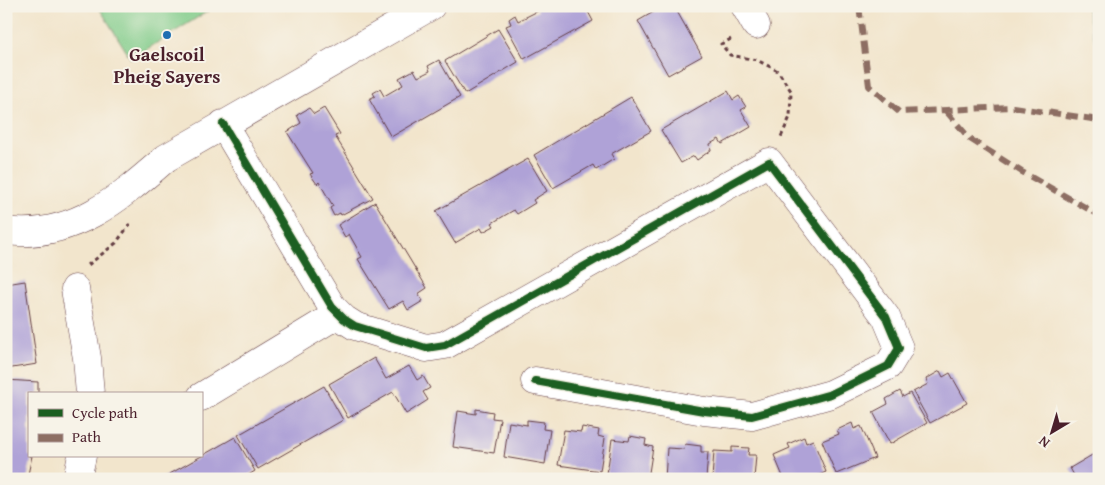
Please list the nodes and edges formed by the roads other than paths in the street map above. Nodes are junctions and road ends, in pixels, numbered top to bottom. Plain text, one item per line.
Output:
1 (430, 6) edge
2 (223, 124) junction
3 (6, 231) edge
4 (75, 289) road end
5 (338, 314) junction
6 (535, 381) dead end
7 (90, 392) edge
8 (202, 396) edge
9 (82, 458) edge
10 (77, 479) edge

1 - 2 street
2 - 3 street
2 - 5 street
4 - 7 street
5 - 6 street
5 - 8 street
9 - 10 street

